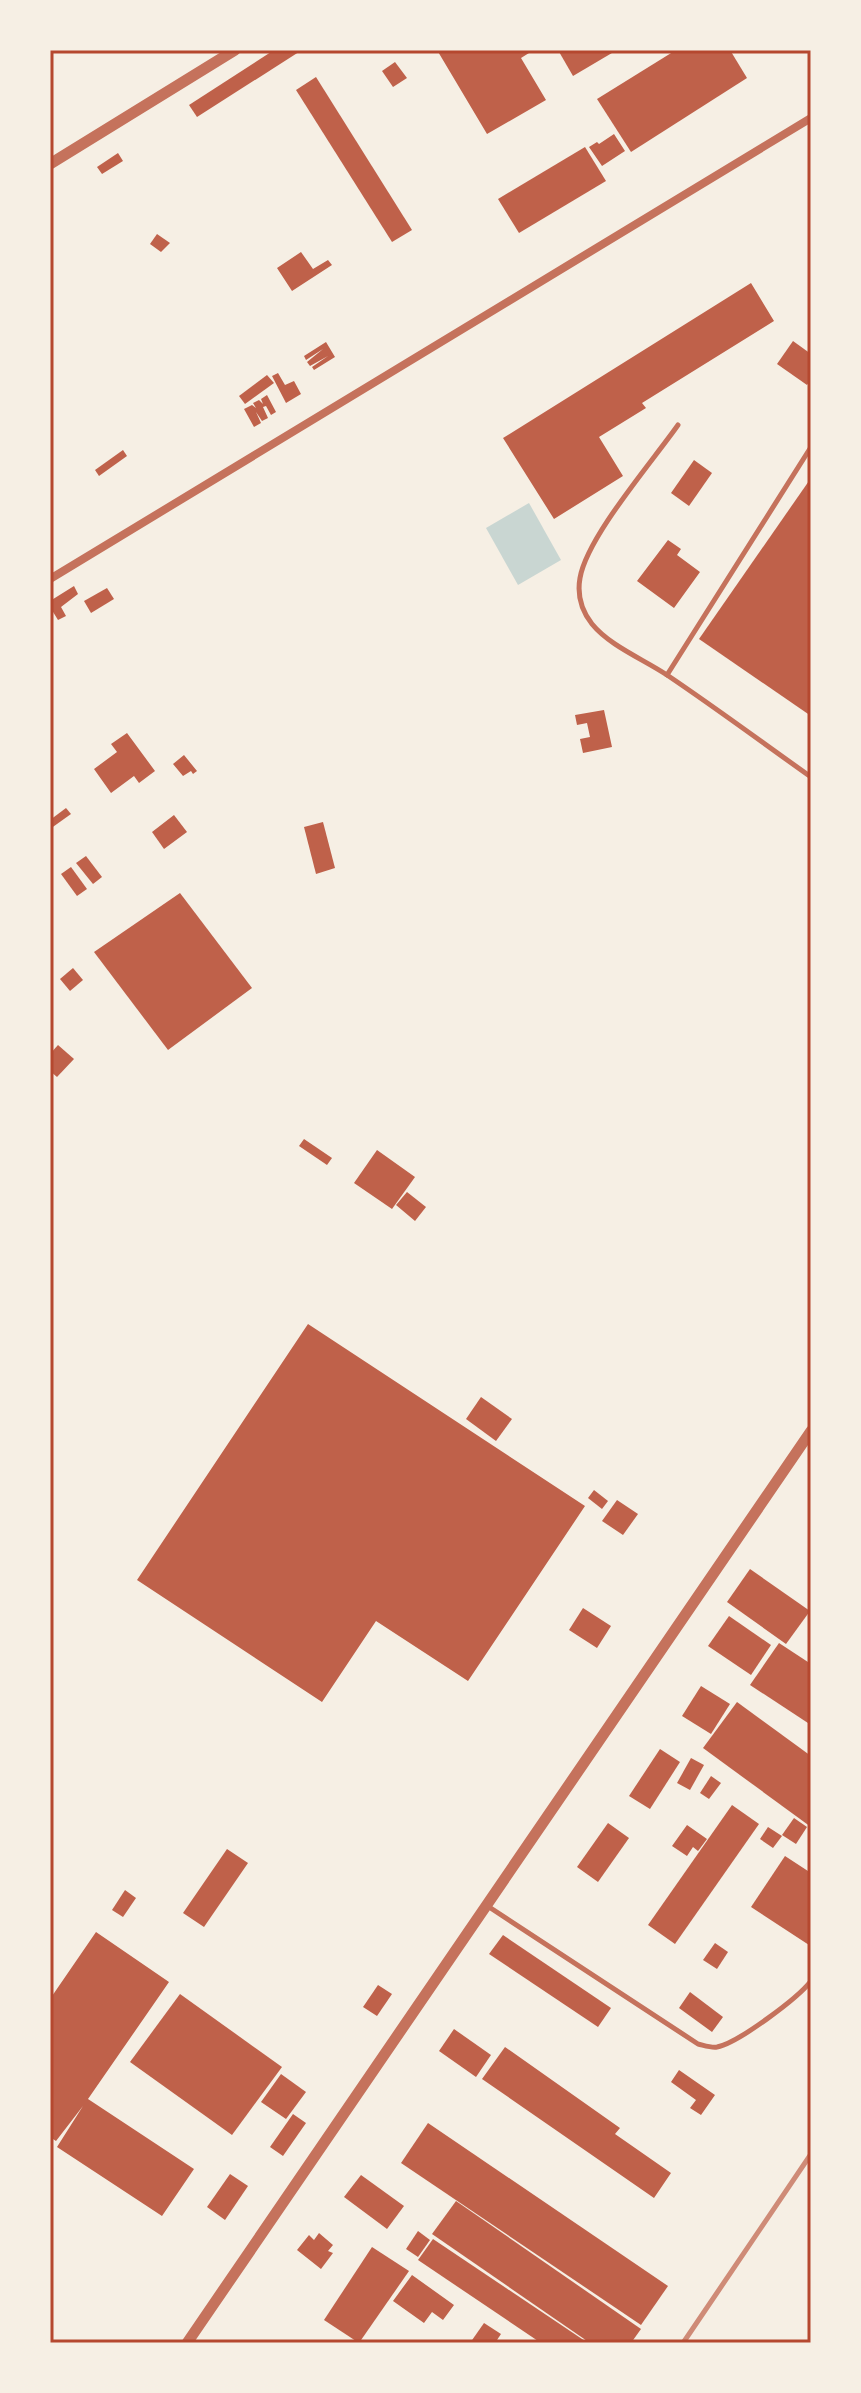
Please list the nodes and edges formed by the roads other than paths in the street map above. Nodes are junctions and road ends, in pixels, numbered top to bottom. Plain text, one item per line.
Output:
1 (235, 50) edge
2 (811, 118) edge
3 (50, 164) edge
4 (678, 425) dead end
5 (811, 447) edge
6 (50, 579) edge
7 (667, 675) junction
8 (811, 777) edge
9 (811, 1431) edge
10 (485, 1905) junction
11 (811, 1981) edge
12 (187, 2343) edge

1 - 3 street
2 - 6 street
4 - 7 lane
5 - 7 lane
7 - 8 lane
9 - 10 street
10 - 11 lane
10 - 12 street

